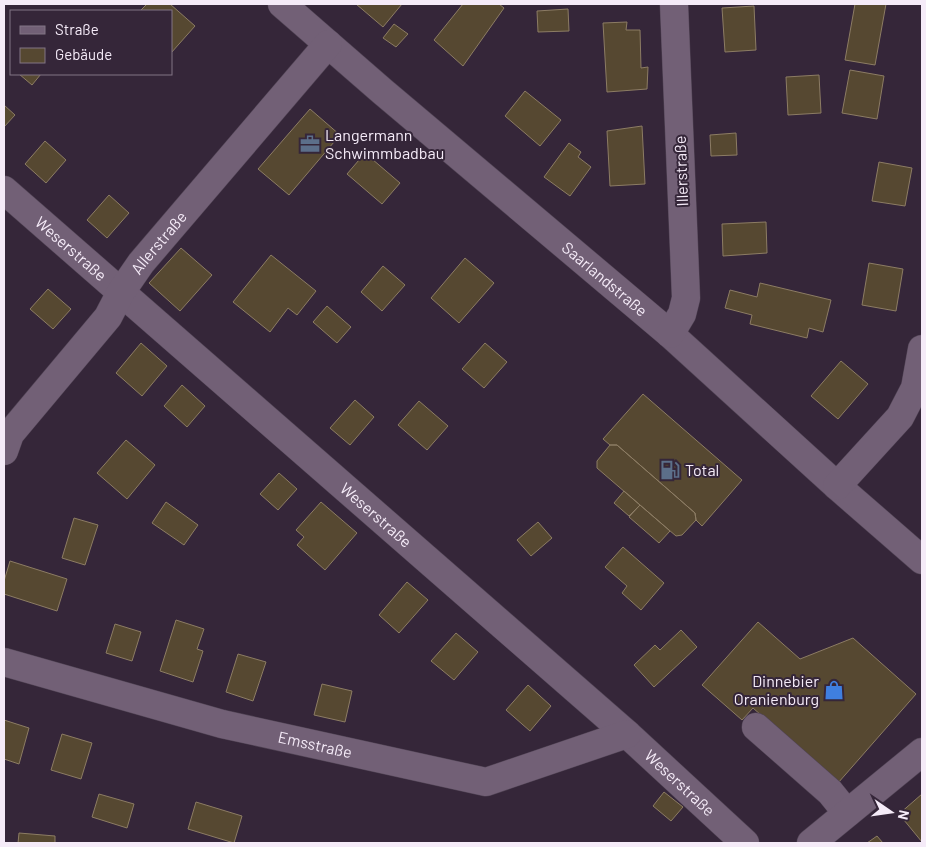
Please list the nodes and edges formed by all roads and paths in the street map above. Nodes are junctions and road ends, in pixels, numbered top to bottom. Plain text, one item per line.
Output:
1 (282, 4) edge
2 (674, 4) edge
3 (328, 44) junction
4 (4, 190) edge
5 (121, 292) junction
6 (670, 334) junction
7 (922, 349) edge
8 (6, 438) edge
9 (837, 486) junction
10 (922, 560) edge
11 (4, 662) edge
12 (756, 727) dead end
13 (627, 734) junction
14 (922, 752) edge
15 (847, 813) junction
16 (745, 843) edge
17 (810, 843) edge

1 - 3 street, Saarlandstraße
2 - 6 street, Illerstraße
3 - 5 street, Allerstraße
3 - 6 street, Saarlandstraße
4 - 5 street, Weserstraße
5 - 8 street, Allerstraße
5 - 13 street, Weserstraße
6 - 9 street, Saarlandstraße
7 - 9 street
9 - 10 street, Saarlandstraße
11 - 13 street, Emsstraße
12 - 15 street
13 - 16 street, Weserstraße
14 - 15 street
15 - 17 street

